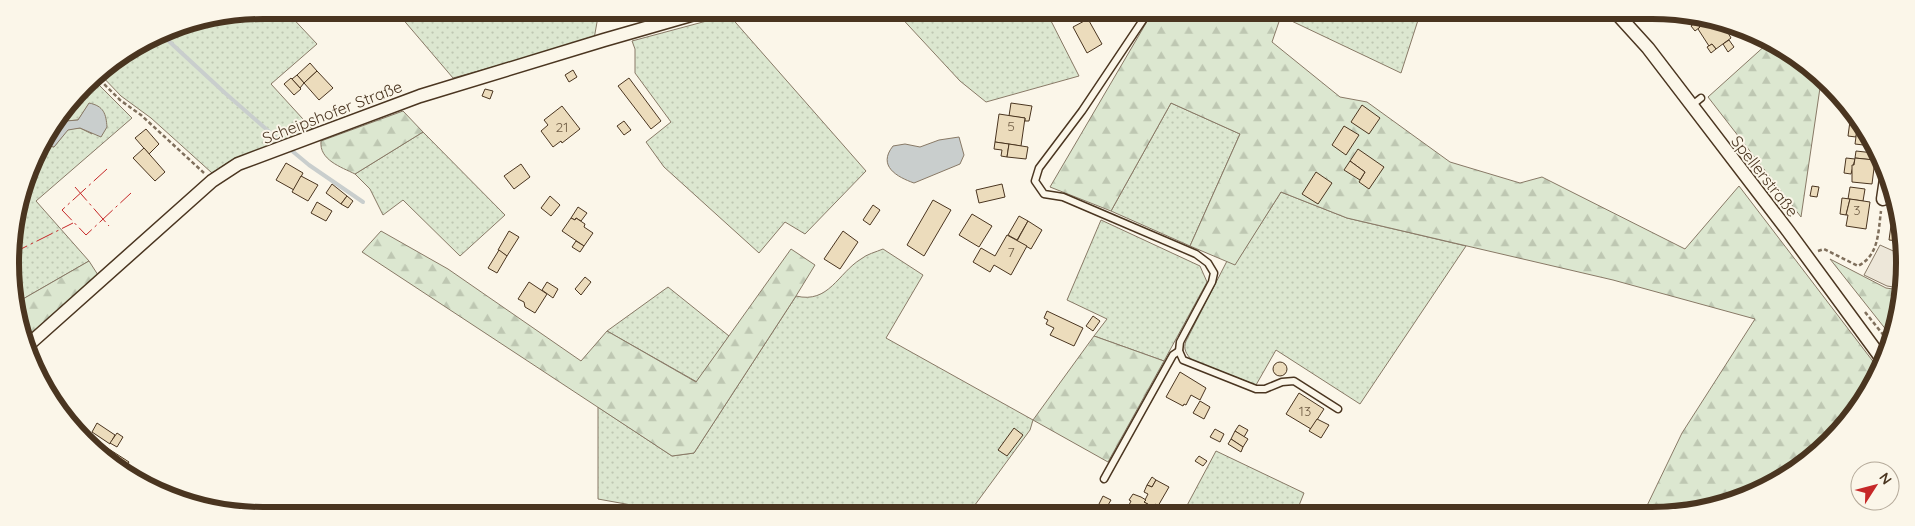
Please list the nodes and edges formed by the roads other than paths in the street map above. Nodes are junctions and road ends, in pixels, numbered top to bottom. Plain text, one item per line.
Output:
1 (680, 19) edge
2 (1143, 19) edge
3 (1622, 19) edge
4 (1885, 189) edge
5 (1883, 200) road end
6 (32, 342) edge
7 (1179, 351) junction
8 (1879, 354) edge
9 (1338, 409) dead end
10 (1104, 479) dead end

1 - 6 street, Scheipshofer Straße
2 - 7 lane
3 - 8 street, Spellerstraße
4 - 5 street
7 - 9 lane
7 - 10 lane

